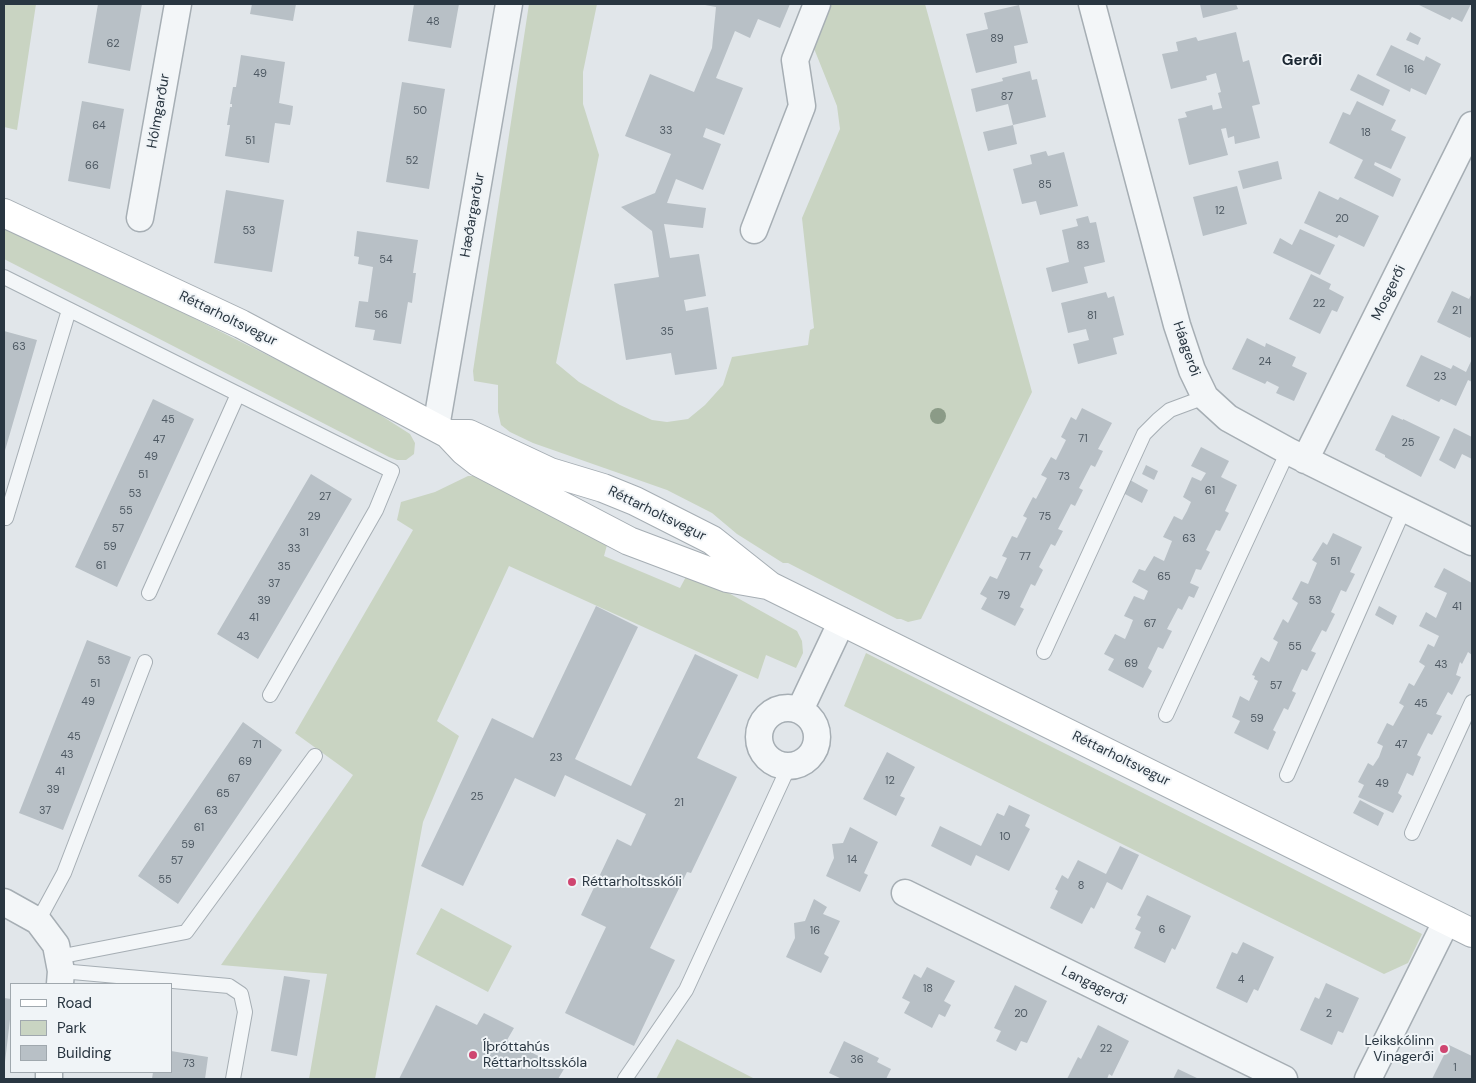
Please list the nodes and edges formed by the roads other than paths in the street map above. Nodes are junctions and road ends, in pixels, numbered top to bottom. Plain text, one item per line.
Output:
1 (178, 4) edge
2 (509, 4) edge
3 (817, 4) edge
4 (1092, 4) edge
5 (1472, 125) edge
6 (4, 213) edge
7 (140, 218) dead end
8 (754, 230) dead end
9 (4, 277) edge
10 (69, 310) junction
11 (238, 394) junction
12 (1205, 397) junction
13 (442, 430) junction
14 (1297, 456) junction
15 (1404, 509) junction
16 (6, 518) dead end
17 (1472, 542) edge
18 (770, 586) junction
19 (149, 592) dead end
20 (842, 621) junction
21 (1044, 652) dead end
22 (145, 662) dead end
23 (270, 695) dead end
24 (1472, 702) edge
25 (800, 710) junction
26 (1166, 714) dead end
27 (315, 756) dead end
28 (789, 766) junction
29 (1288, 775) dead end
30 (1412, 833) dead end
31 (905, 893) dead end
32 (4, 902) edge
33 (1446, 920) junction
34 (38, 921) junction
35 (1472, 933) edge
36 (59, 971) edge
37 (233, 1079) edge
38 (624, 1079) edge
39 (1284, 1079) edge
40 (1368, 1079) edge

1 - 7 street, Hólmgarður
2 - 13 street, Hæðargarður
3 - 8 street
4 - 12 street, Háagerði
5 - 14 street, Mosgerði
6 - 13 street, Réttarholtsvegur
9 - 10 lane
10 - 11 lane
10 - 16 lane
11 - 19 lane
11 - 23 lane
12 - 14 street, Háagerði
12 - 21 lane
13 - 18 street, Réttarholtsvegur
13 - 18 street, Réttarholtsvegur
14 - 15 street, Háagerði
14 - 26 lane
15 - 17 street, Háagerði
15 - 29 lane
18 - 20 street, Réttarholtsvegur
20 - 25 street
20 - 33 street, Réttarholtsvegur
22 - 34 lane
24 - 30 lane
25 - 28 street
25 - 28 street
27 - 36 lane
28 - 38 lane
31 - 39 street, Langagerði
32 - 34 street
33 - 35 street, Réttarholtsvegur
33 - 40 street
34 - 36 street
36 - 37 lane

